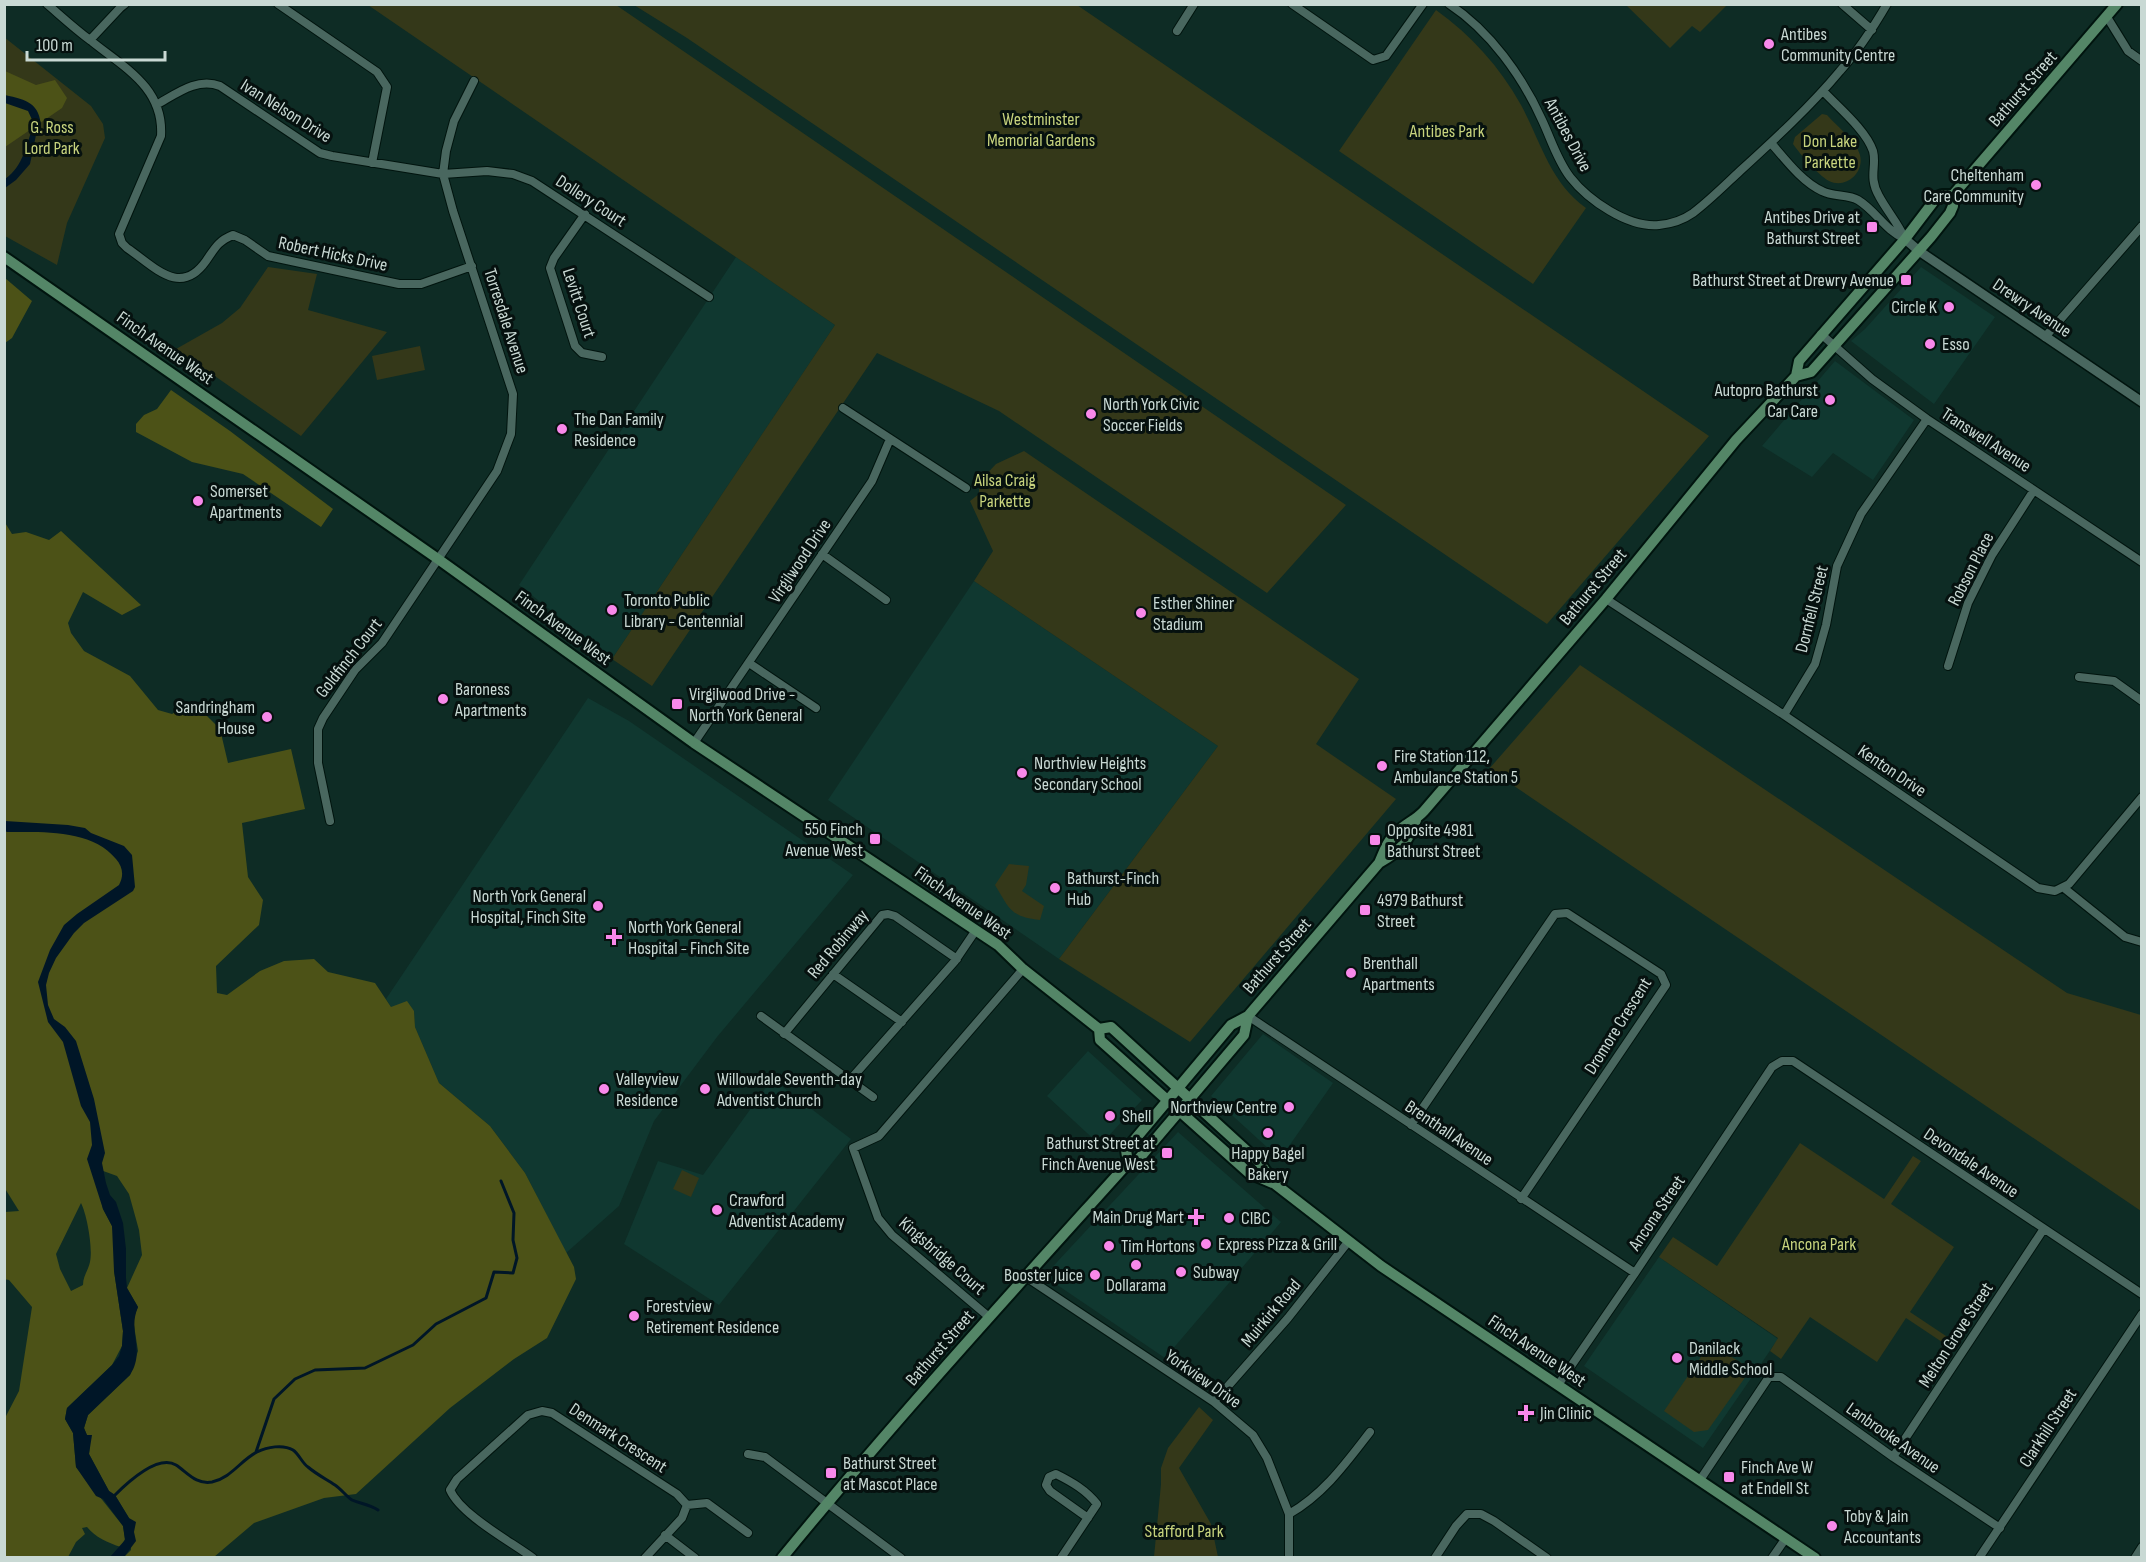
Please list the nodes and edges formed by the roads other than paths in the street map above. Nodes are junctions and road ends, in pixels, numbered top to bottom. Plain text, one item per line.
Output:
1 (47, 4) edge
2 (125, 4) edge
3 (278, 4) edge
4 (1194, 4) edge
5 (1292, 4) edge
6 (1423, 4) edge
7 (1842, 4) edge
8 (1887, 4) edge
9 (2117, 4) edge
10 (1454, 6) edge
11 (2107, 17) junction
12 (1872, 30) junction
13 (1177, 31) dead end
14 (90, 40) junction
15 (2142, 61) edge
16 (474, 81) dead end
17 (1823, 91) junction
18 (156, 105) junction
19 (1771, 142) junction
20 (372, 163) junction
21 (443, 174) junction
22 (1953, 195) junction
23 (585, 214) junction
24 (2142, 226) edge
25 (1905, 239) junction
26 (1919, 251) junction
27 (4, 257) edge
28 (472, 266) junction
29 (709, 297) dead end
30 (1821, 334) junction
31 (2045, 337) junction
32 (1834, 346) junction
33 (602, 357) dead end
34 (1796, 376) junction
35 (2142, 402) edge
36 (843, 408) dead end
37 (1927, 419) junction
38 (890, 439) junction
39 (966, 488) dead end
40 (2034, 490) junction
41 (822, 554) junction
42 (438, 559) junction
43 (2142, 562) edge
44 (1606, 599) junction
45 (886, 600) dead end
46 (749, 663) junction
47 (1948, 666) dead end
48 (2079, 677) dead end
49 (2142, 701) edge
50 (816, 708) dead end
51 (1784, 715) junction
52 (694, 743) junction
53 (2142, 798) edge
54 (330, 821) dead end
55 (2064, 888) junction
56 (976, 930) junction
57 (2142, 942) edge
58 (957, 959) junction
59 (1023, 969) junction
60 (833, 974) junction
61 (761, 1016) dead end
62 (1248, 1016) junction
63 (902, 1022) junction
64 (1099, 1029) junction
65 (784, 1034) junction
66 (1782, 1061) joint
67 (850, 1080) junction
68 (1178, 1088) junction
69 (873, 1097) dead end
70 (1167, 1100) junction
71 (1190, 1100) junction
72 (1180, 1111) junction
73 (1411, 1125) junction
74 (1128, 1163) junction
75 (1275, 1184) junction
76 (1521, 1199) junction
77 (2043, 1230) junction
78 (1348, 1242) junction
79 (1635, 1274) junction
80 (1026, 1278) junction
81 (2142, 1294) edge
82 (2142, 1314) edge
83 (989, 1317) junction
84 (1558, 1385) junction
85 (1214, 1402) junction
86 (1370, 1432) dead end
87 (748, 1454) dead end
88 (1893, 1457) junction
89 (1700, 1480) junction
90 (826, 1504) junction
91 (687, 1505) junction
92 (1289, 1514) junction
93 (1088, 1518) junction
94 (2000, 1528) junction
95 (748, 1533) dead end
96 (664, 1535) junction
97 (1786, 1538) junction
98 (2142, 1547) edge
99 (533, 1557) edge
100 (645, 1557) edge
101 (695, 1557) edge
102 (782, 1557) edge
103 (901, 1557) edge
104 (1061, 1557) edge
105 (1289, 1557) edge
106 (1436, 1557) edge
107 (1547, 1557) edge
108 (1772, 1557) edge
109 (1815, 1557) edge
110 (1979, 1557) edge
111 (2135, 1557) edge

1 - 14 street, Robert Hicks Drive
2 - 14 street
3 - 20 street
4 - 13 street
5 - 6 street
7 - 12 street
8 - 12 street, Antibes Drive
9 - 11 main road, Bathurst Street
10 - 19 street, Antibes Drive
11 - 15 street
11 - 22 main road, Bathurst Street
12 - 17 street, Antibes Drive
14 - 18 street, Robert Hicks Drive
16 - 21 street, Torresdale Avenue
17 - 19 street, Antibes Drive
17 - 25 street
18 - 20 street, Ivan Nelson Drive
18 - 28 street, Robert Hicks Drive
19 - 25 street
20 - 21 street, Ivan Nelson Drive
21 - 23 street, Dollery Court
21 - 28 street, Torresdale Avenue
22 - 25 main road, Bathurst Street
22 - 26 main road, Bathurst Street
23 - 29 street, Dollery Court
23 - 33 street, Levitt Court
24 - 31 street
25 - 26 street, Drewry Avenue
25 - 30 main road, Bathurst Street
26 - 31 street, Drewry Avenue
26 - 32 main road, Bathurst Street
27 - 42 main road, Finch Avenue West
28 - 42 street, Torresdale Avenue
30 - 32 street, Transwell Avenue
30 - 34 main road, Bathurst Street
31 - 35 street, Drewry Avenue
32 - 34 main road, Bathurst Street
32 - 37 street, Transwell Avenue
34 - 44 main road, Bathurst Street
36 - 38 street
37 - 40 street, Transwell Avenue
37 - 51 street, Dornfell Street
38 - 39 street
38 - 41 street, Virgilwood Drive
40 - 43 street, Transwell Avenue
40 - 47 street, Robson Place
41 - 45 street
41 - 46 street, Virgilwood Drive
42 - 52 main road, Finch Avenue West
42 - 54 street, Goldfinch Court
44 - 51 street, Kenton Drive
44 - 62 main road, Bathurst Street
46 - 50 street
46 - 52 street, Virgilwood Drive
48 - 49 street
51 - 55 street, Kenton Drive
52 - 56 main road, Finch Avenue West
53 - 55 street
55 - 57 street
56 - 58 street
56 - 59 main road, Finch Avenue West
58 - 60 street, Red Robinway
58 - 63 street
59 - 64 main road, Finch Avenue West
59 - 83 street, Kingsbridge Court
60 - 63 street
60 - 65 street, Red Robinway
61 - 65 street
62 - 68 main road, Bathurst Street
62 - 71 main road, Bathurst Street
62 - 73 street, Brenthall Avenue
63 - 67 street
64 - 68 main road, Finch Avenue West
64 - 70 main road, Finch Avenue West
65 - 67 street
66 - 77 street, Devondale Avenue
66 - 79 street, Ancona Street
67 - 69 street
68 - 70 main road, Bathurst Street
68 - 71 main road, Finch Avenue West
70 - 72 main road, Finch Avenue West
70 - 74 main road, Bathurst Street
71 - 72 main road, Bathurst Street
71 - 75 main road, Finch Avenue West
72 - 74 main road, Bathurst Street
72 - 75 main road, Finch Avenue West
73 - 76 street, Brenthall Avenue
73 - 76 street, Dromore Crescent
74 - 80 main road, Bathurst Street
75 - 78 main road, Finch Avenue West
76 - 79 street, Brenthall Avenue
77 - 81 street, Devondale Avenue
77 - 88 street, Melton Grove Street
78 - 84 main road, Finch Avenue West
78 - 85 street, Muirkirk Road
79 - 84 street, Ancona Street
80 - 83 main road, Bathurst Street
80 - 85 street, Yorkview Drive
82 - 94 street, Clarkhill Street
83 - 90 main road, Bathurst Street
84 - 89 main road, Finch Avenue West
85 - 92 street, Yorkview Drive
86 - 92 street
87 - 90 street
88 - 89 street, Lanbrooke Avenue
88 - 94 street, Lanbrooke Avenue
89 - 97 main road, Finch Avenue West
90 - 102 main road, Bathurst Street
90 - 103 street
91 - 95 street
91 - 96 street
91 - 99 street, Denmark Crescent
92 - 105 street, Yorkview Drive
93 - 93 street
93 - 104 street
94 - 110 street, Clarkhill Street
96 - 100 street
96 - 101 street
97 - 108 street
97 - 109 main road, Finch Avenue West
98 - 111 street
106 - 107 street

